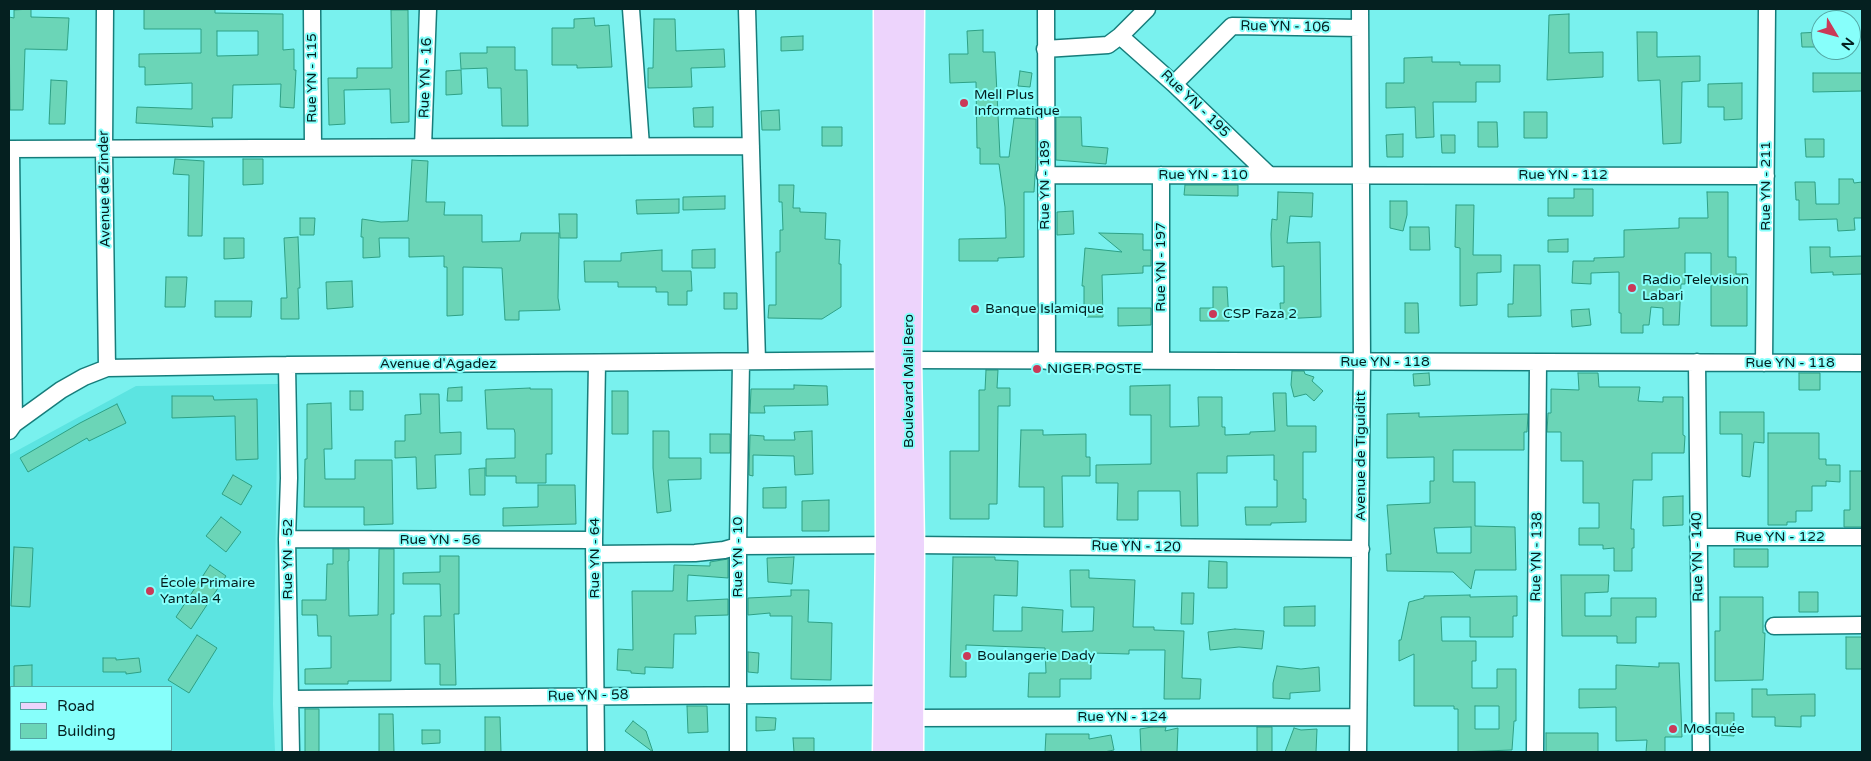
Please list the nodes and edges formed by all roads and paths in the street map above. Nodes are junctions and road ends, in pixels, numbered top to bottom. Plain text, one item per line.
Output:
1 (105, 9) edge
2 (312, 9) edge
3 (428, 9) edge
4 (631, 9) edge
5 (747, 9) edge
6 (888, 9) edge
7 (911, 9) edge
8 (1046, 9) edge
9 (1148, 9) edge
10 (1360, 9) edge
11 (1767, 9) edge
12 (1360, 28) junction
13 (1120, 36) junction
14 (1045, 49) junction
15 (1174, 84) junction
16 (641, 146) junction
17 (751, 146) junction
18 (423, 147) junction
19 (104, 148) junction
20 (313, 148) junction
21 (10, 149) edge
22 (1268, 174) junction
23 (1045, 175) junction
24 (1161, 175) junction
25 (1360, 175) junction
26 (1766, 176) junction
27 (898, 360) junction
28 (1161, 360) junction
29 (749, 361) junction
30 (1047, 361) junction
31 (1362, 362) junction
32 (1538, 362) junction
33 (1696, 362) junction
34 (1764, 362) junction
35 (597, 363) junction
36 (1862, 363) edge
37 (287, 365) junction
38 (107, 368) junction
39 (11, 428) edge
40 (1862, 537) edge
41 (1698, 538) junction
42 (287, 539) junction
43 (900, 545) junction
44 (738, 546) junction
45 (594, 547) junction
46 (1361, 549) junction
47 (1862, 625) edge
48 (1774, 626) dead end
49 (738, 694) junction
50 (596, 696) junction
51 (290, 699) junction
52 (894, 710) junction
53 (1358, 718) junction
54 (291, 752) edge
55 (596, 752) edge
56 (738, 752) edge
57 (886, 752) edge
58 (910, 752) edge
59 (1358, 752) edge
60 (1535, 752) edge
61 (1701, 752) edge

1 - 19 street, Avenue de Zinder
2 - 20 street, Rue YN - 115
3 - 18 street, Rue YN - 16
4 - 16 street
5 - 17 street, Rue YN - 10
6 - 27 main road, Boulevard Mali Bero
7 - 27 main road, Boulevard Mali Bero
8 - 14 street, Rue YN - 189
9 - 13 street
10 - 12 street, Avenue de Tiguiditt
11 - 26 street, Rue YN - 211
12 - 15 street, Rue YN - 106
12 - 25 street, Avenue de Tiguiditt
13 - 14 street
13 - 15 street, Rue YN - 195
14 - 23 street, Rue YN - 189
15 - 22 street, Rue YN - 195
16 - 17 street
16 - 18 street
17 - 29 street, Rue YN - 10
18 - 20 street
19 - 20 street
19 - 21 street
19 - 38 street, Avenue de Zinder
21 - 39 street
22 - 24 street, Rue YN - 110
22 - 25 street, Rue YN - 110
23 - 24 street, Rue YN - 110
23 - 30 street, Rue YN - 189
24 - 28 street, Rue YN - 197
25 - 26 street, Rue YN - 112
25 - 31 street, Avenue de Tiguiditt
26 - 34 street, Rue YN - 211
27 - 29 street, Avenue d'Agadez
27 - 30 street, Rue YN - 118
27 - 43 main road, Boulevard Mali Bero
28 - 30 street, Rue YN - 118
28 - 31 street, Rue YN - 118
29 - 35 street, Avenue d'Agadez
29 - 44 street, Rue YN - 10
31 - 32 street, Rue YN - 118
31 - 46 street, Avenue de Tiguiditt
32 - 33 street, Rue YN - 118
32 - 60 street, Rue YN - 138
33 - 34 street, Rue YN - 118
33 - 41 street, Rue YN - 140
34 - 36 street, Rue YN - 118
35 - 37 street, Avenue d'Agadez
35 - 45 street, Rue YN - 64
37 - 38 street, Avenue d'Agadez
37 - 42 street, Rue YN - 52
38 - 39 street, Avenue d'Agadez
40 - 41 street, Rue YN - 122
41 - 61 street, Rue YN - 140
42 - 45 street, Rue YN - 56
42 - 51 street, Rue YN - 52
43 - 44 street, Rue YN - 56
43 - 46 street, Rue YN - 120
43 - 52 main road, Boulevard Mali Bero
44 - 45 street, Rue YN - 56
44 - 49 street, Rue YN - 10
45 - 50 street, Rue YN - 64
46 - 53 street, Avenue de Tiguiditt
47 - 48 street
49 - 50 street, Rue YN - 58
49 - 52 street, Rue YN - 58
49 - 56 street, Rue YN - 10
50 - 51 street, Rue YN - 58
50 - 55 street, Rue YN - 64
51 - 54 street, Rue YN - 52
52 - 53 street, Rue YN - 124
52 - 57 main road, Boulevard Mali Bero
52 - 58 main road, Boulevard Mali Bero
53 - 59 street, Avenue de Tiguiditt

